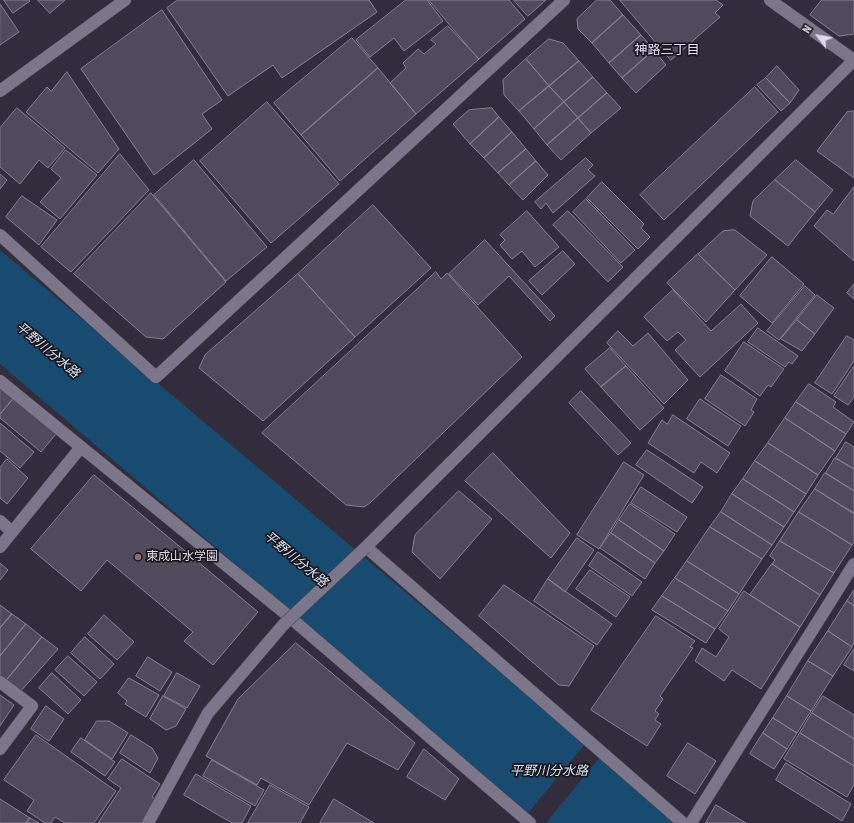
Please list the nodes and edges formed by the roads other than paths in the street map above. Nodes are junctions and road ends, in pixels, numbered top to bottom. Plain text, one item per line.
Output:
1 (125, 0) edge
2 (564, 0) edge
3 (770, 0) edge
4 (854, 60) edge
5 (0, 91) edge
6 (0, 235) edge
7 (0, 381) edge
8 (81, 447) junction
9 (0, 521) edge
10 (12, 532) junction
11 (0, 547) edge
12 (366, 547) junction
13 (854, 564) edge
14 (0, 682) edge
15 (0, 749) edge
16 (148, 823) edge
17 (530, 823) edge
18 (683, 823) edge
19 (691, 823) edge

1 - 5 street
2 - 6 street
3 - 4 street
4 - 12 street
7 - 8 street
8 - 10 street
8 - 17 street
9 - 10 street
10 - 11 street
12 - 16 street, bridge
12 - 18 street
13 - 19 street
14 - 15 street

